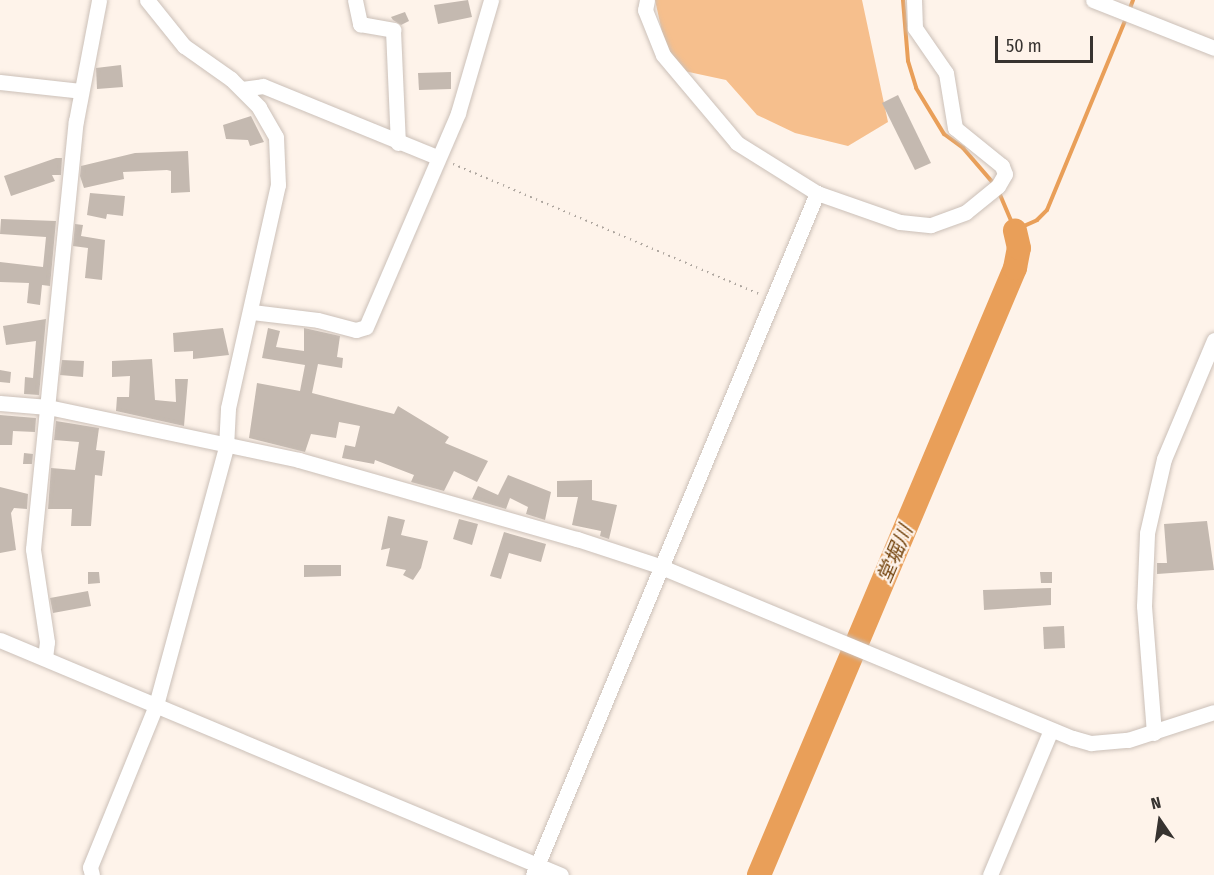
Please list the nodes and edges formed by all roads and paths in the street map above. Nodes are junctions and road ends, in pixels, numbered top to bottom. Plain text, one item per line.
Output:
1 (99, 0) edge
2 (147, 0) edge
3 (355, 0) edge
4 (491, 0) edge
5 (647, 0) edge
6 (914, 0) edge
7 (1093, 0) edge
8 (1214, 48) edge
9 (0, 82) edge
10 (242, 88) junction
11 (81, 91) junction
12 (398, 143) junction
13 (437, 158) junction
14 (817, 193) junction
15 (773, 300) junction
16 (252, 312) junction
17 (1214, 340) edge
18 (0, 403) edge
19 (48, 407) junction
20 (226, 447) junction
21 (659, 566) junction
22 (0, 640) edge
23 (45, 658) junction
24 (156, 705) junction
25 (1214, 712) edge
26 (1050, 732) junction
27 (1154, 733) junction
28 (535, 870) edge
29 (92, 875) edge
30 (561, 875) edge
31 (990, 875) edge

1 - 11 street
2 - 10 street
3 - 12 street
4 - 13 street
5 - 14 street
6 - 14 street
7 - 8 street
9 - 11 street
10 - 12 street
10 - 16 street
11 - 19 street
12 - 13 street
13 - 15 path
13 - 16 street
14 - 15 street
15 - 21 street
16 - 20 street
17 - 27 street
18 - 19 street
19 - 20 street
19 - 23 street
20 - 21 street
20 - 24 street
21 - 26 street
21 - 28 street
22 - 23 street
23 - 24 street
24 - 28 street
24 - 29 street
25 - 27 street
26 - 27 street
26 - 31 street
28 - 30 street

